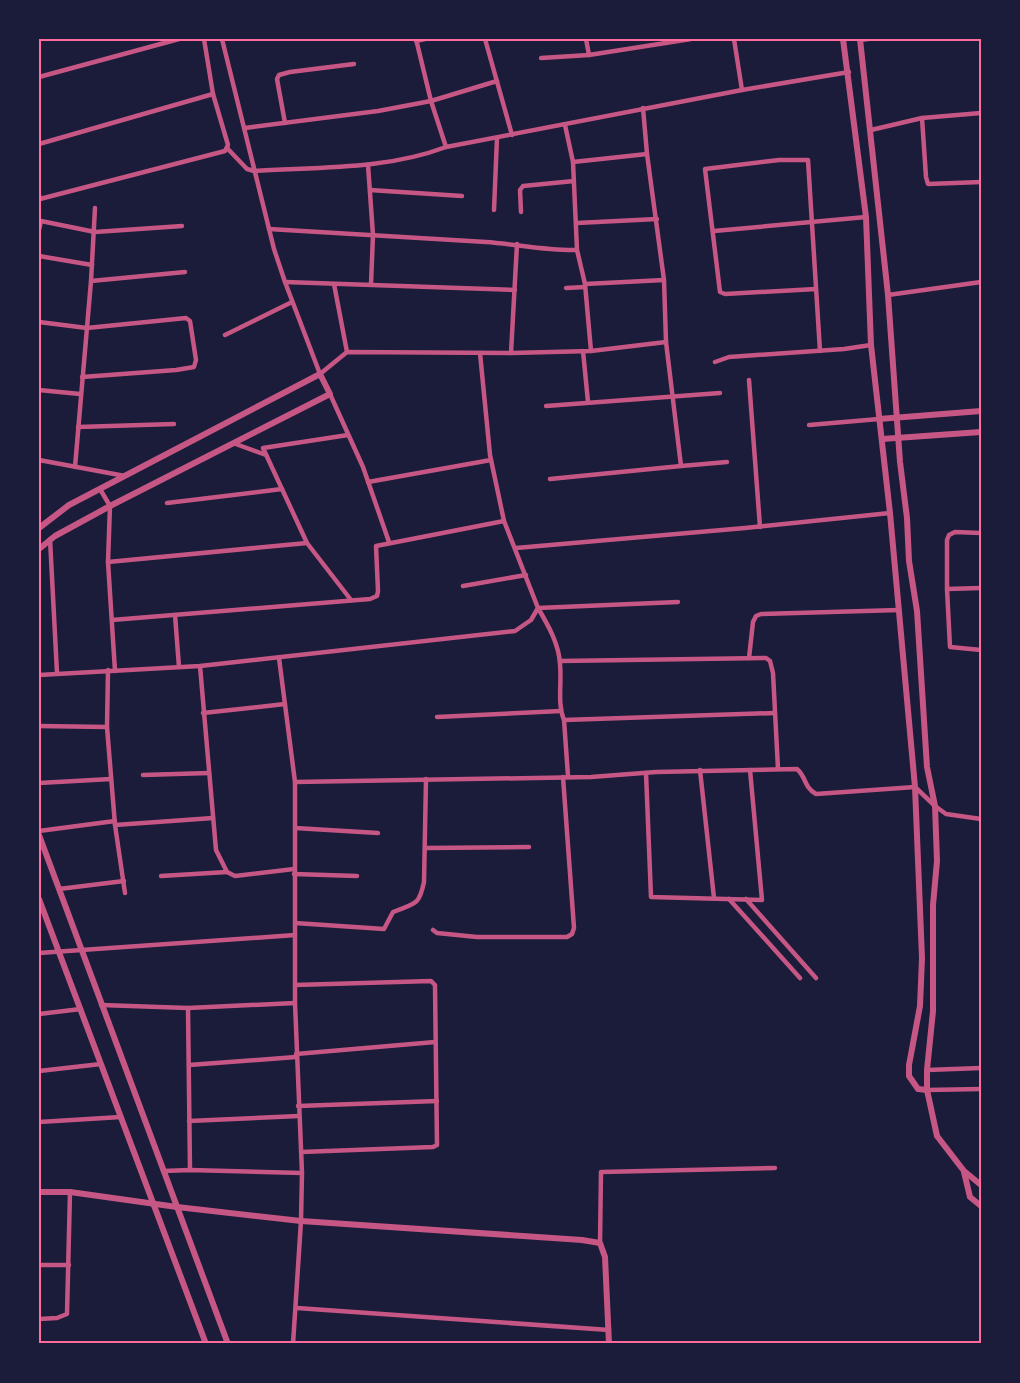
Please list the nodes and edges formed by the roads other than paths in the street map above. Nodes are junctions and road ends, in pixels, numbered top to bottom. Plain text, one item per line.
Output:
1 (179, 39) edge
2 (204, 39) edge
3 (222, 39) edge
4 (425, 39) edge
5 (485, 39) edge
6 (586, 39) edge
7 (691, 39) edge
8 (734, 39) edge
9 (843, 39) edge
10 (860, 39) edge
11 (868, 39) edge
12 (416, 40) edge
13 (589, 55) junction
14 (541, 58) dead end
15 (354, 64) dead end
16 (849, 72) junction
17 (39, 77) edge
18 (497, 81) junction
19 (742, 90) junction
20 (213, 94) junction
21 (431, 101) junction
22 (643, 108) junction
23 (981, 113) edge
24 (922, 118) junction
25 (285, 123) junction
26 (565, 124) junction
27 (245, 128) junction
28 (871, 130) junction
29 (512, 135) junction
30 (497, 138) junction
31 (39, 144) edge
32 (446, 147) junction
33 (227, 148) junction
34 (647, 154) junction
35 (573, 162) junction
36 (368, 165) junction
37 (254, 171) junction
38 (574, 181) junction
39 (981, 182) edge
40 (370, 189) junction
41 (39, 195) edge
42 (462, 196) dead end
43 (95, 208) dead end
44 (494, 210) dead end
45 (520, 212) dead end
46 (866, 217) junction
47 (657, 219) junction
48 (577, 223) junction
49 (813, 224) junction
50 (182, 226) dead end
51 (269, 228) junction
52 (39, 230) edge
53 (714, 231) junction
54 (95, 232) junction
55 (373, 235) junction
56 (517, 244) junction
57 (578, 250) junction
58 (39, 256) edge
59 (92, 265) junction
60 (185, 272) dead end
61 (664, 280) junction
62 (91, 281) junction
63 (285, 282) junction
64 (981, 282) edge
65 (334, 284) junction
66 (371, 284) junction
67 (585, 286) junction
68 (566, 288) dead end
69 (515, 290) junction
70 (816, 290) junction
71 (888, 295) junction
72 (292, 302) junction
73 (39, 322) edge
74 (87, 328) junction
75 (225, 335) dead end
76 (666, 342) junction
77 (871, 345) junction
78 (583, 351) junction
79 (591, 351) junction
80 (820, 351) junction
81 (347, 352) junction
82 (480, 353) junction
83 (511, 353) junction
84 (715, 362) dead end
85 (320, 374) junction
86 (82, 377) junction
87 (749, 380) dead end
88 (39, 390) edge
89 (720, 393) dead end
90 (80, 394) junction
91 (330, 394) junction
92 (673, 396) junction
93 (588, 402) junction
94 (546, 406) dead end
95 (981, 411) edge
96 (897, 418) junction
97 (879, 419) junction
98 (174, 424) dead end
99 (809, 424) dead end
100 (78, 427) junction
101 (981, 432) edge
102 (348, 435) junction
103 (899, 437) junction
104 (882, 439) junction
105 (232, 444) junction
106 (266, 455) junction
107 (39, 460) edge
108 (491, 460) junction
109 (727, 462) dead end
110 (75, 466) junction
111 (681, 466) junction
112 (125, 476) junction
113 (550, 478) dead end
114 (368, 482) junction
115 (100, 489) junction
116 (282, 489) junction
117 (167, 503) dead end
118 (110, 506) junction
119 (890, 513) junction
120 (504, 521) junction
121 (760, 526) junction
122 (39, 528) edge
123 (981, 533) edge
124 (50, 539) junction
125 (389, 542) junction
126 (307, 543) junction
127 (516, 548) junction
128 (39, 549) edge
129 (108, 562) junction
130 (526, 575) junction
131 (463, 586) dead end
132 (981, 588) edge
133 (947, 589) junction
134 (351, 600) junction
135 (678, 602) dead end
136 (538, 608) junction
137 (898, 610) junction
138 (175, 615) junction
139 (112, 620) junction
140 (981, 650) edge
141 (279, 658) junction
142 (749, 658) junction
143 (560, 662) junction
144 (200, 666) junction
145 (179, 667) junction
146 (108, 670) junction
147 (115, 671) junction
148 (57, 673) junction
149 (39, 675) edge
150 (285, 704) junction
151 (561, 711) junction
152 (203, 713) junction
153 (776, 713) junction
154 (437, 717) dead end
155 (564, 720) junction
156 (39, 726) edge
157 (107, 727) junction
158 (778, 769) junction
159 (699, 770) junction
160 (750, 770) junction
161 (208, 773) junction
162 (646, 773) junction
163 (143, 775) dead end
164 (565, 777) junction
165 (111, 779) junction
166 (426, 779) junction
167 (295, 782) junction
168 (39, 783) edge
169 (915, 787) junction
170 (935, 806) junction
171 (213, 818) junction
172 (981, 819) edge
173 (115, 823) junction
174 (295, 828) junction
175 (39, 833) edge
176 (378, 833) dead end
177 (530, 847) dead end
178 (425, 848) junction
179 (294, 871) junction
180 (227, 872) junction
181 (161, 876) dead end
182 (357, 876) dead end
183 (124, 881) junction
184 (59, 889) junction
185 (125, 893) dead end
186 (714, 898) junction
187 (39, 899) edge
188 (729, 899) junction
189 (746, 899) junction
190 (295, 923) junction
191 (433, 930) dead end
192 (295, 935) junction
193 (81, 949) junction
194 (59, 951) junction
195 (39, 953) edge
196 (800, 978) dead end
197 (816, 978) dead end
198 (295, 985) junction
199 (295, 1003) junction
200 (102, 1005) junction
201 (188, 1008) junction
202 (81, 1009) junction
203 (39, 1014) edge
204 (435, 1042) junction
205 (296, 1056) junction
206 (101, 1064) junction
207 (189, 1065) junction
208 (981, 1068) edge
209 (927, 1070) junction
210 (39, 1071) edge
211 (981, 1089) edge
212 (927, 1090) junction
213 (437, 1101) junction
214 (298, 1106) junction
215 (299, 1116) junction
216 (121, 1117) junction
217 (189, 1121) junction
218 (39, 1122) edge
219 (301, 1152) junction
220 (775, 1168) dead end
221 (190, 1170) junction
222 (964, 1171) junction
223 (163, 1172) junction
224 (302, 1173) junction
225 (981, 1185) edge
226 (39, 1192) edge
227 (70, 1192) junction
228 (153, 1203) junction
229 (981, 1206) edge
230 (177, 1207) junction
231 (301, 1221) junction
232 (600, 1243) junction
233 (39, 1265) edge
234 (69, 1265) junction
235 (297, 1308) junction
236 (39, 1319) edge
237 (609, 1330) junction
238 (206, 1344) edge
239 (228, 1344) edge
240 (293, 1344) edge
241 (609, 1344) edge

1 - 17 street
2 - 20 street
3 - 27 street
4 - 12 street
5 - 18 street
6 - 13 street
7 - 13 street
8 - 19 street
9 - 16 street
10 - 11 street
10 - 28 street
12 - 21 street
13 - 14 street
15 - 25 street
16 - 19 street
16 - 46 street
18 - 21 street
18 - 29 street
19 - 22 street
20 - 31 street
20 - 33 street
21 - 25 street
21 - 32 street
22 - 26 street
22 - 34 street
23 - 24 street
24 - 28 street
24 - 39 street
25 - 27 street
26 - 29 street
26 - 35 street
27 - 37 street
28 - 71 street
29 - 30 street
30 - 32 street
30 - 44 street
32 - 36 street
33 - 37 street
33 - 41 street
34 - 35 street
34 - 47 street
35 - 38 street
36 - 37 street
36 - 40 street
37 - 51 street
38 - 45 street
38 - 48 street
40 - 42 street
40 - 55 street
43 - 54 street
46 - 49 street
46 - 77 street
47 - 48 street
47 - 61 street
48 - 57 street
49 - 53 street
49 - 53 street
49 - 70 street
50 - 54 street
51 - 55 street
51 - 63 street
52 - 54 street
53 - 70 street
54 - 59 street
55 - 56 street
55 - 66 street
56 - 57 street
56 - 69 street
57 - 67 street
58 - 59 street
59 - 62 street
60 - 62 street
61 - 67 street
61 - 76 street
62 - 74 street
63 - 65 street
63 - 72 street
64 - 71 street
65 - 66 street
65 - 81 street
66 - 69 street
67 - 68 street
67 - 79 street
69 - 83 street
70 - 80 street
71 - 96 street
72 - 75 street
72 - 85 street
73 - 74 street
74 - 86 street
74 - 86 street
76 - 79 street
76 - 92 street
77 - 80 street
77 - 97 street
78 - 79 street
78 - 83 street
78 - 93 street
80 - 84 street
81 - 82 street
81 - 85 street
82 - 83 street
82 - 108 street
85 - 91 street
85 - 112 street
86 - 90 street
87 - 121 street
88 - 90 street
89 - 92 street
90 - 100 street
91 - 102 street
91 - 105 street
92 - 93 street
92 - 111 street
93 - 94 street
95 - 96 street
96 - 97 street
96 - 103 street
97 - 99 street
97 - 104 street
98 - 100 street
100 - 110 street
101 - 103 street
102 - 106 street
102 - 114 street
103 - 104 street
103 - 170 street
104 - 119 street
105 - 106 street
105 - 118 street
106 - 116 street
107 - 110 street
108 - 114 street
108 - 120 street
109 - 111 street
110 - 112 street
111 - 113 street
112 - 115 street
114 - 125 street
115 - 118 street
115 - 122 street
116 - 117 street
116 - 126 street
118 - 124 street
118 - 129 street
119 - 121 street
119 - 137 street
120 - 125 street
120 - 127 street
121 - 127 street
123 - 133 street
124 - 128 street
124 - 148 street
125 - 134 street
126 - 129 street
126 - 134 street
127 - 130 street
129 - 139 street
130 - 131 street
130 - 136 street
132 - 133 street
133 - 140 street
134 - 138 street
135 - 136 street
136 - 141 street
136 - 143 street
137 - 142 street
137 - 169 street
138 - 139 street
138 - 145 street
139 - 147 street
141 - 144 street
141 - 150 street
142 - 143 street
142 - 153 street
143 - 151 street
144 - 145 street
144 - 152 street
145 - 147 street
146 - 147 street
146 - 148 street
146 - 157 street
148 - 149 street
150 - 152 street
150 - 167 street
151 - 154 street
151 - 155 street
152 - 161 street
153 - 155 street
153 - 158 street
155 - 164 street
156 - 157 street
157 - 165 street
158 - 160 street
158 - 169 street
159 - 160 street
159 - 162 street
159 - 186 street
160 - 189 street
161 - 163 street
161 - 171 street
162 - 164 street
162 - 186 street
164 - 166 street
164 - 191 street
165 - 168 street
165 - 173 street
166 - 167 street
166 - 178 street
167 - 174 street
169 - 170 street
169 - 212 street
170 - 172 street
170 - 209 street
171 - 173 street
171 - 180 street
173 - 175 street
173 - 183 street
174 - 176 street
174 - 179 street
175 - 184 street
177 - 178 street
178 - 190 street
179 - 180 street
179 - 182 street
179 - 190 street
180 - 181 street
183 - 184 street
183 - 185 street
184 - 193 street
186 - 188 street
187 - 194 street
188 - 189 street
188 - 196 street
189 - 197 street
190 - 192 street
192 - 193 street
192 - 198 street
193 - 194 street
193 - 200 street
194 - 195 street
194 - 202 street
198 - 199 street
198 - 204 street
199 - 201 street
199 - 205 street
200 - 201 street
200 - 223 street
201 - 207 street
202 - 203 street
202 - 206 street
204 - 205 street
204 - 213 street
205 - 207 street
205 - 214 street
206 - 210 street
206 - 216 street
207 - 217 street
208 - 209 street
209 - 212 street
211 - 212 street
212 - 222 street
213 - 214 street
213 - 219 street
214 - 215 street
215 - 217 street
215 - 219 street
216 - 218 street
216 - 228 street
217 - 221 street
219 - 224 street
220 - 232 street
221 - 223 street
221 - 224 street
222 - 225 street
222 - 229 street
223 - 230 street
224 - 231 street
226 - 227 street
227 - 228 street
227 - 234 street
228 - 230 street
228 - 238 street
230 - 231 street
230 - 239 street
231 - 232 street
231 - 235 street
232 - 237 street
233 - 234 street
234 - 236 street
235 - 237 street
235 - 240 street
237 - 241 street

